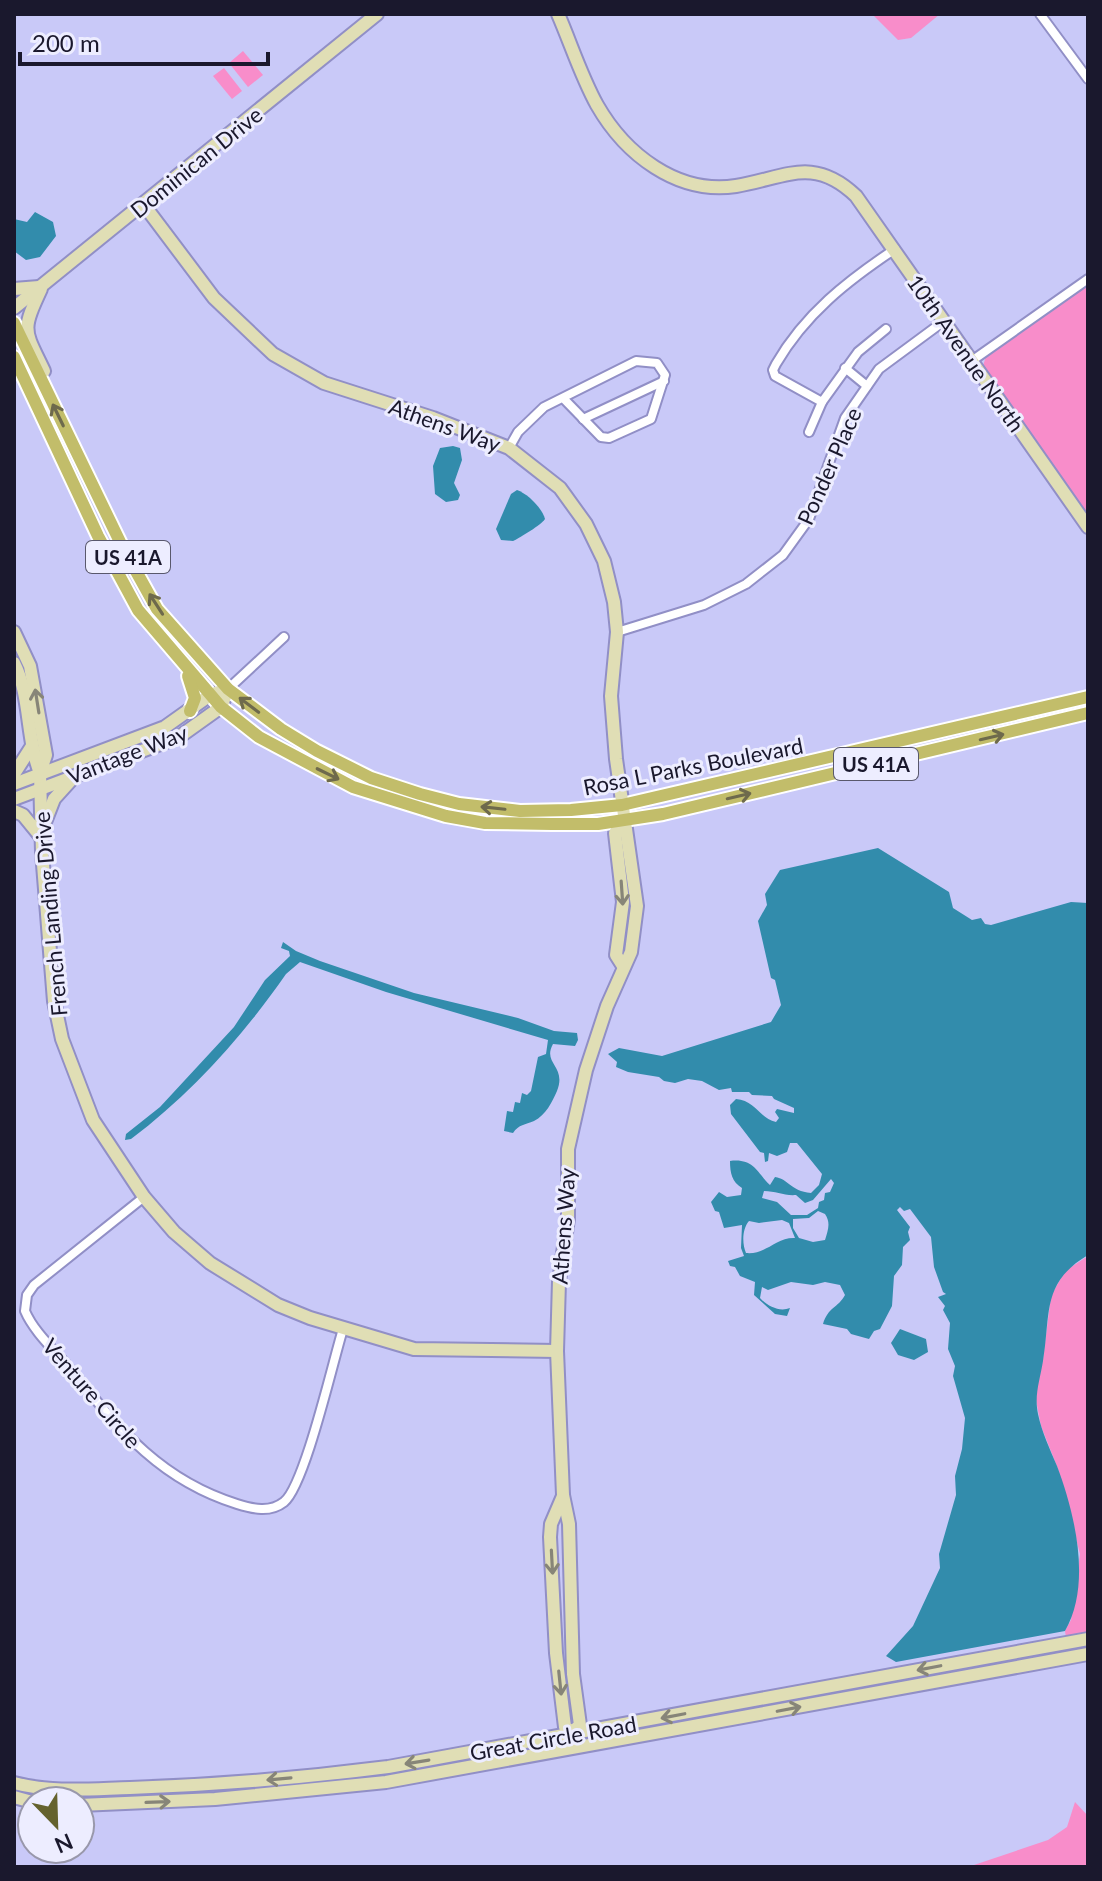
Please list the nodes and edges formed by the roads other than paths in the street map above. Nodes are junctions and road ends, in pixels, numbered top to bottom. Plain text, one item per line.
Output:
1 (558, 14) edge
2 (1040, 14) edge
3 (368, 17) edge
4 (1088, 79) edge
5 (144, 205) junction
6 (895, 249) junction
7 (1088, 279) edge
8 (42, 286) junction
9 (14, 289) edge
10 (14, 308) edge
11 (944, 321) junction
12 (14, 323) edge
13 (886, 329) dead end
14 (973, 360) junction
15 (15, 361) edge
16 (845, 368) junction
17 (664, 381) junction
18 (867, 386) junction
19 (46, 391) junction
20 (563, 398) junction
21 (822, 402) junction
22 (583, 419) junction
23 (809, 432) dead end
24 (509, 448) junction
25 (69, 476) junction
26 (1088, 527) edge
27 (123, 548) junction
28 (14, 632) edge
29 (617, 632) junction
30 (284, 637) dead end
31 (182, 663) junction
32 (21, 666) edge
33 (228, 689) junction
34 (210, 695) junction
35 (1088, 697) edge
36 (221, 707) junction
37 (190, 711) junction
38 (1088, 713) edge
39 (38, 744) junction
40 (93, 754) junction
41 (40, 773) junction
42 (78, 773) junction
43 (14, 774) edge
44 (14, 784) edge
45 (40, 787) junction
46 (14, 799) edge
47 (622, 805) junction
48 (14, 811) edge
49 (623, 821) junction
50 (41, 837) junction
51 (144, 1197) junction
52 (343, 1329) junction
53 (557, 1351) junction
54 (563, 1495) junction
55 (555, 1626) junction
56 (1088, 1639) edge
57 (1088, 1654) edge
58 (964, 1662) junction
59 (573, 1664) junction
60 (1024, 1666) junction
61 (572, 1733) junction
62 (574, 1749) junction
63 (14, 1783) edge
64 (96, 1804) edge

1 - 6 street, 10th Avenue North
2 - 4 street
3 - 5 street, Dominican Drive
5 - 8 street, Dominican Drive
5 - 24 street, Athens Way
6 - 11 street, 10th Avenue North
6 - 21 street
7 - 14 street
8 - 9 street
8 - 10 street, Dominican Drive
8 - 19 street
11 - 14 street, 10th Avenue North
11 - 18 street, Ponder Place
12 - 19 main road, Rosa L Parks Boulevard / US 41A
13 - 16 street
14 - 26 street, 10th Avenue North
15 - 25 main road, Rosa L Parks Boulevard / US 41A
16 - 18 street
16 - 21 street
17 - 20 street
17 - 22 street
17 - 22 street
18 - 29 street, Ponder Place
27 -> 19 main road, Rosa L Parks Boulevard / US 41A
20 - 22 street
20 - 24 street
21 - 23 street
24 - 29 street, Athens Way
25 - 27 main road
25 - 31 main road, Rosa L Parks Boulevard / US 41A
33 -> 27 main road, Rosa L Parks Boulevard / US 41A
28 - 32 street, French Landing Drive
29 - 47 street, Athens Way
30 - 33 street
31 - 34 main road, Rosa L Parks Boulevard / US 41A
31 - 37 main road
32 - 39 street, French Landing Drive
33 - 34 street, Vantage Way
33 - 36 street
47 -> 33 main road, Rosa L Parks Boulevard / US 41A
34 - 36 main road, Rosa L Parks Boulevard / US 41A
34 - 37 street, Vantage Way
35 - 47 main road, Rosa L Parks Boulevard / US 41A
36 - 42 street, Vantage Way
36 -> 49 main road, Rosa L Parks Boulevard / US 41A
37 - 40 street, Vantage Way
49 -> 38 main road, Rosa L Parks Boulevard / US 41A
39 - 40 street
39 - 41 street, French Landing Drive
39 - 43 street
40 - 41 street, Vantage Way
41 - 44 street, Vantage Way
41 - 45 street, French Landing Drive
42 - 45 street, Vantage Way
42 - 50 street
45 - 46 street, Vantage Way
45 - 50 street, French Landing Drive
47 - 49 street, Athens Way
48 - 50 street
49 - 53 street, Athens Way
50 - 51 street, French Landing Drive
51 - 52 street, French Landing Drive
51 - 52 street, Venture Circle
52 - 53 street, French Landing Drive
53 - 54 street, Athens Way
54 -> 55 street, Athens Way
54 - 59 street, Athens Way
55 - 59 street
55 -> 61 street, Athens Way
56 - 58 street, Great Circle Road
57 - 60 street, Great Circle Road
58 - 60 street
58 -> 61 street, Great Circle Road
59 - 61 street, Athens Way
62 -> 60 street, Great Circle Road
61 - 62 street, Athens Way
61 -> 63 street, Great Circle Road
64 -> 62 street, Great Circle Road

